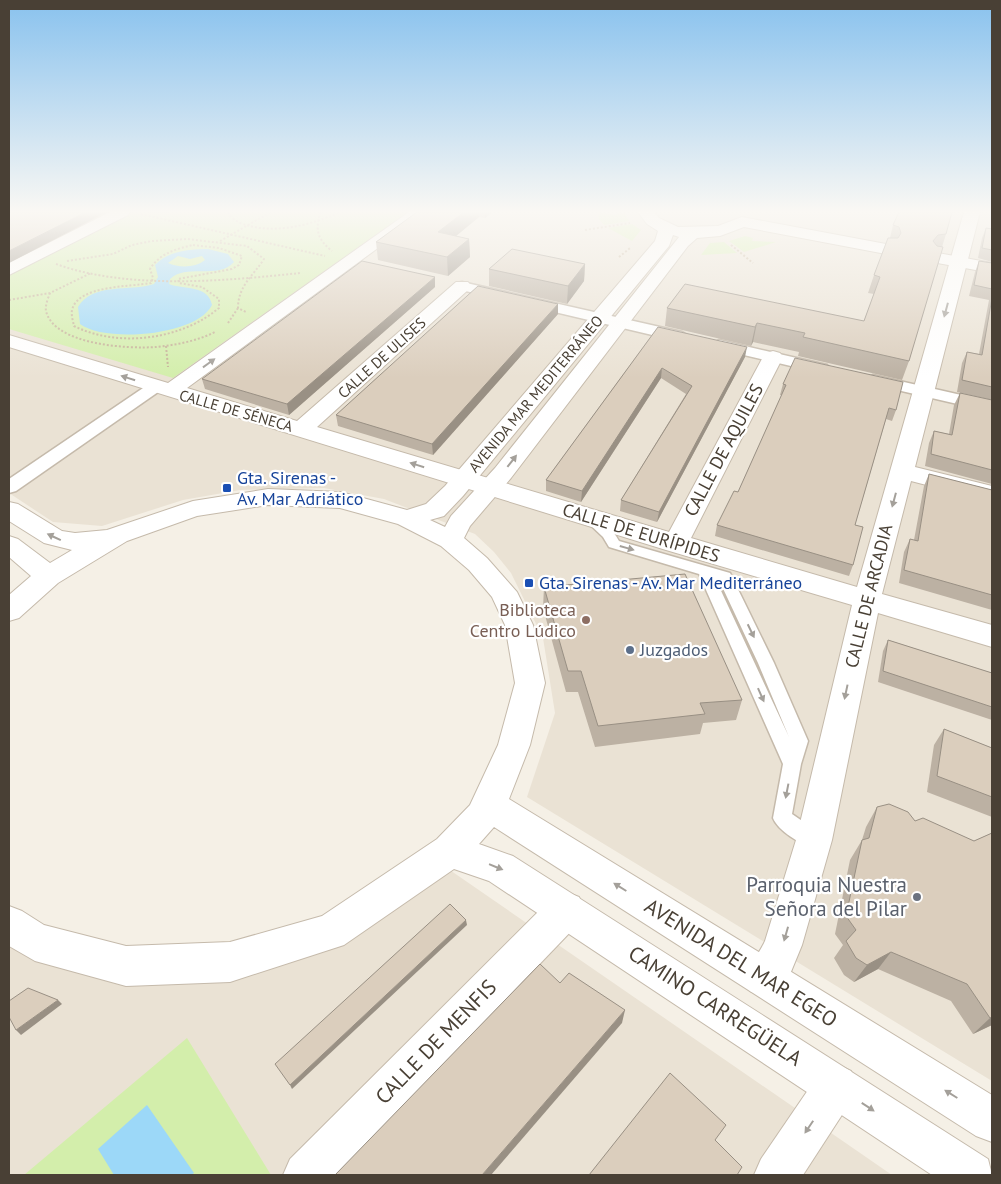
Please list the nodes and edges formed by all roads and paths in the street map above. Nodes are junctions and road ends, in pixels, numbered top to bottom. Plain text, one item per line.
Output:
1 (69, 267) edge
2 (151, 267) edge
3 (235, 267) edge
4 (258, 267) edge
5 (328, 267) edge
6 (342, 267) edge
7 (646, 267) edge
8 (659, 267) edge
9 (947, 267) edge
10 (91, 273) junction
11 (247, 278) junction
12 (152, 280) junction
13 (178, 282) junction
14 (453, 284) joint
15 (50, 293) junction
16 (9, 300) edge
17 (238, 308) junction
18 (271, 318) junction
19 (610, 320) junction
20 (226, 325) dead end
21 (218, 331) dead end
22 (9, 341) edge
23 (773, 357) junction
24 (837, 372) edge
25 (856, 376) edge
26 (162, 389) junction
27 (923, 392) junction
28 (992, 407) edge
29 (301, 430) junction
30 (902, 471) junction
31 (464, 479) junction
32 (9, 487) edge
33 (491, 487) junction
34 (992, 494) edge
35 (9, 510) edge
36 (407, 518) junction
37 (590, 518) junction
38 (118, 535) junction
39 (450, 540) junction
40 (675, 544) junction
41 (9, 545) edge
42 (48, 576) junction
43 (867, 600) junction
44 (9, 611) edge
45 (992, 636) edge
46 (489, 805) junction
47 (814, 840) junction
48 (450, 851) junction
49 (566, 910) junction
50 (18, 937) edge
51 (764, 978) junction
52 (836, 1086) junction
53 (992, 1120) edge
54 (306, 1175) edge
55 (777, 1175) edge
56 (972, 1175) edge

1 - 10 path
2 - 12 path
3 - 13 path
4 - 11 path
5 - 11 path
6 - 18 street
7 - 19 street, AVENIDA MAR MEDITERRÁNEO
8 - 19 street, AVENIDA MAR MEDITERRÁNEO
9 -> 27 street, CALLE DE ARCADIA
10 - 12 path
10 - 15 path
11 - 13 path
11 - 17 path
12 - 13 path
12 - 13 path
14 - 19 street
14 - 29 street, CALLE DE ULISES
15 - 16 path
15 - 21 path
17 - 18 path
17 - 20 path
26 -> 18 street
19 - 23 street
19 - 31 street, AVENIDA MAR MEDITERRÁNEO
33 -> 19 street, AVENIDA MAR MEDITERRÁNEO
26 -> 22 street, CALLE DE SÉNECA
23 - 24 street
23 - 40 street, CALLE DE AQUILES
25 - 27 street
26 - 29 street, CALLE DE SÉNECA
26 - 32 street
27 - 28 street
27 - 30 street, CALLE DE ARCADIA
31 -> 29 street, CALLE DE SÉNECA
30 - 34 street
30 -> 43 street, CALLE DE ARCADIA
31 - 33 street, CALLE DE EURÍPIDES
31 - 36 street, AVENIDA MAR MEDITERRÁNEO
33 - 37 street, CALLE DE EURÍPIDES
33 - 39 street, AVENIDA MAR MEDITERRÁNEO
38 -> 35 street
36 - 38 street
36 - 39 street
37 - 40 street, CALLE DE EURÍPIDES
37 -> 47 lane
38 - 42 street
39 - 46 street
40 - 43 street, CALLE DE EURÍPIDES
41 - 42 street
42 - 44 street
43 - 45 street, CALLE DE EURÍPIDES
43 -> 47 street, CALLE DE ARCADIA
46 - 48 street
51 -> 46 street, AVENIDA DEL MAR EGEO
47 -> 51 street, CALLE DE ARCADIA
48 -> 49 street, CAMINO CARREGÜELA
48 - 50 street
49 - 52 street, CAMINO CARREGÜELA
49 - 54 street, CALLE DE MENFIS
53 -> 51 street, AVENIDA DEL MAR EGEO
52 -> 55 street
52 -> 56 street, CAMINO CARREGÜELA

